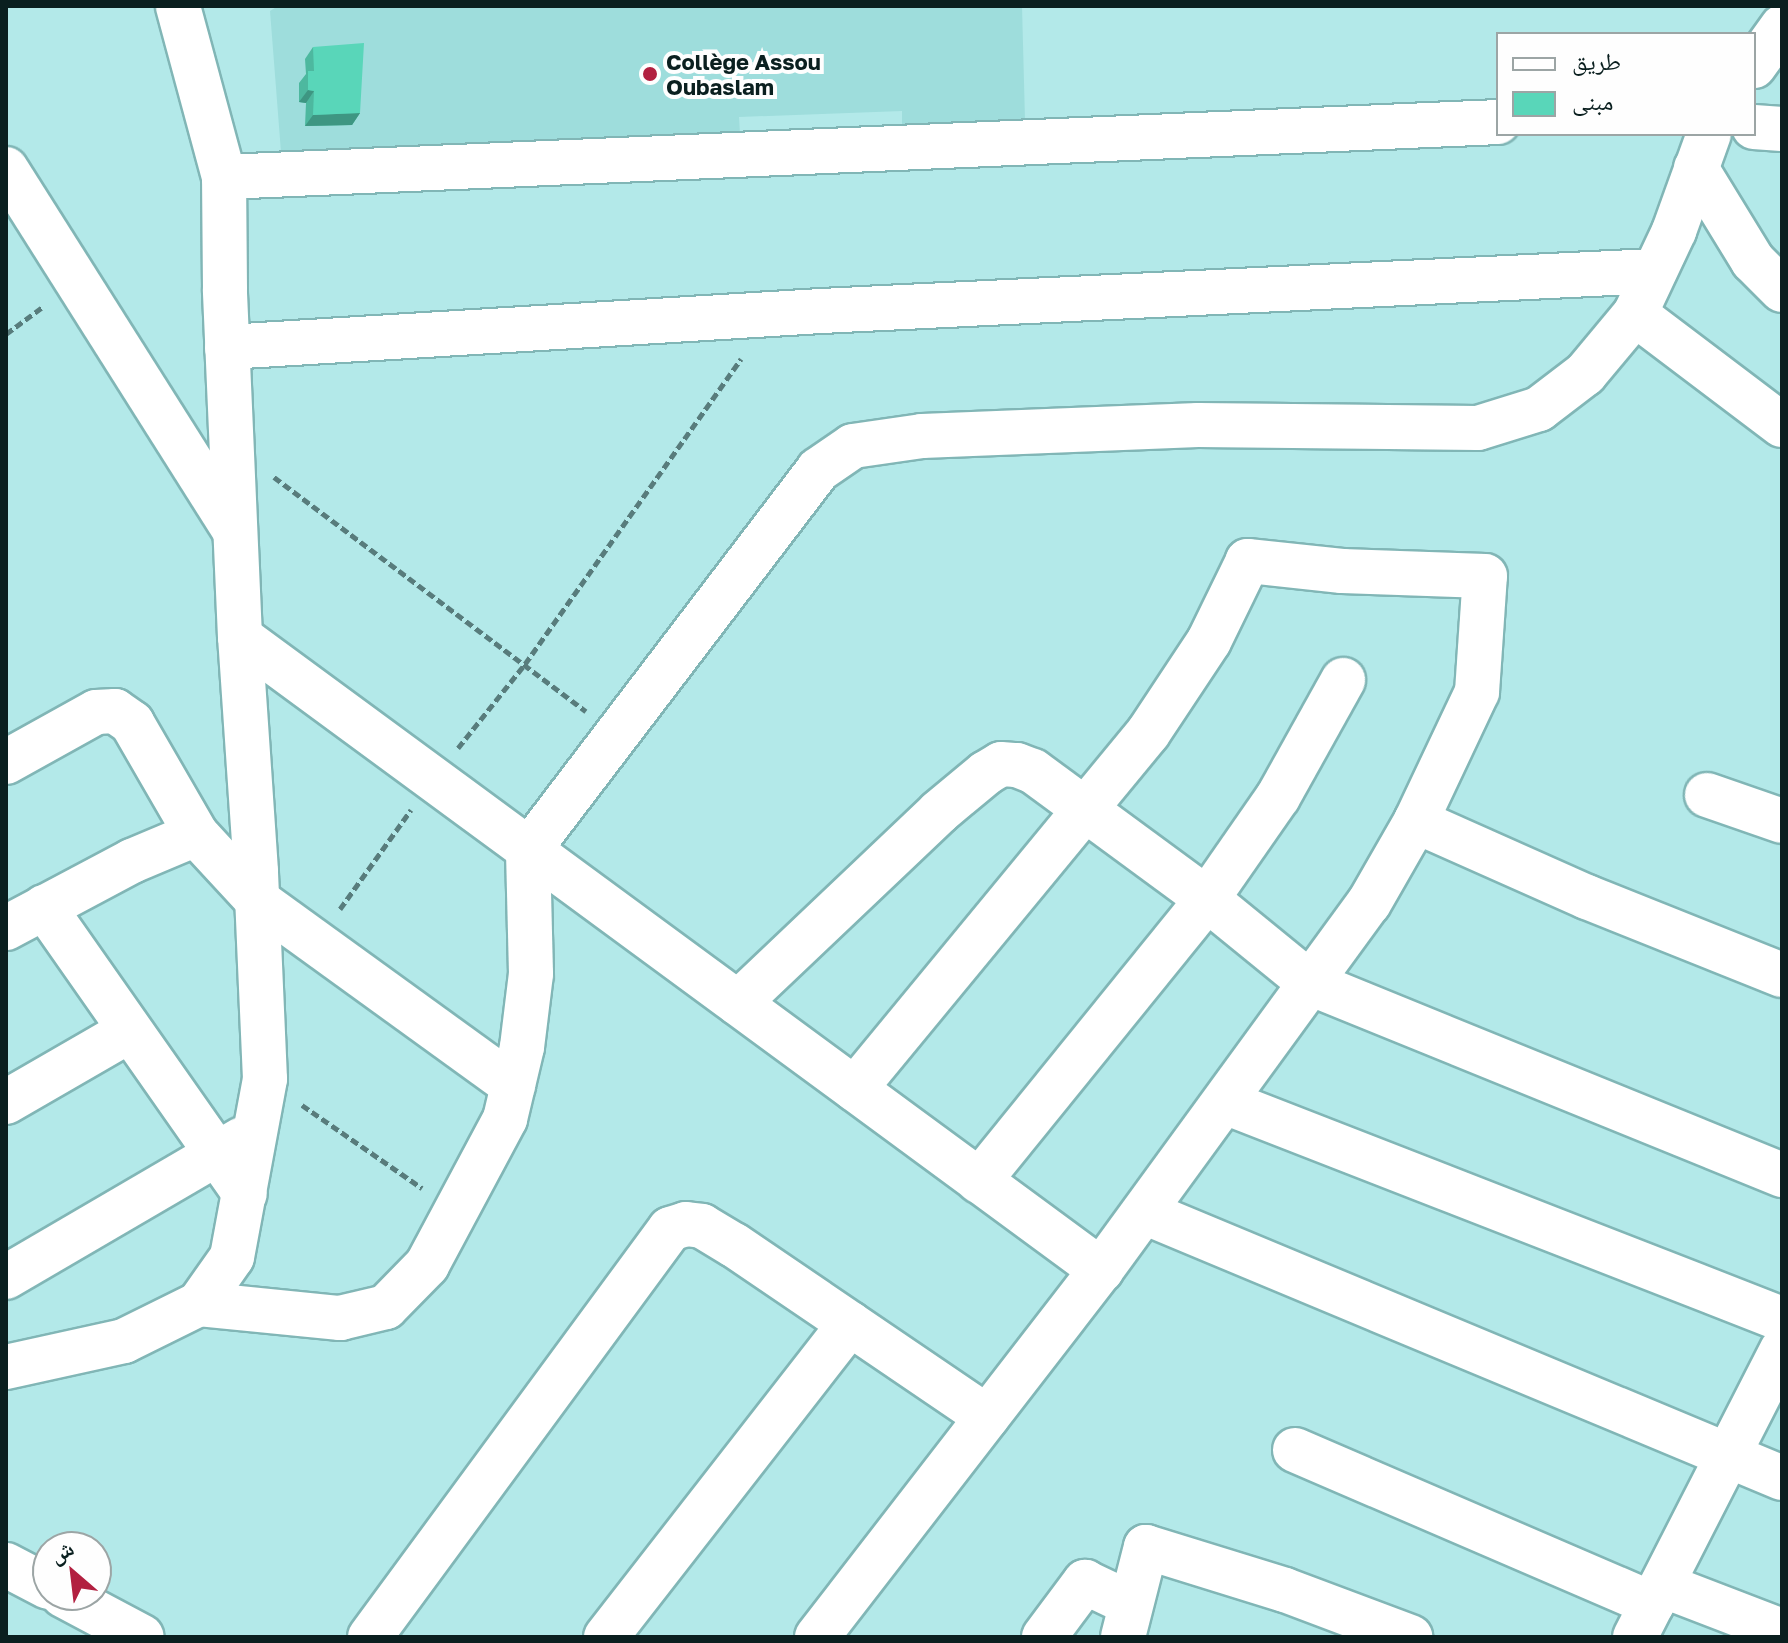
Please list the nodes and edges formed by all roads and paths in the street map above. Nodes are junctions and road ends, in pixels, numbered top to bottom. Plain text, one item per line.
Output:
1 (178, 6) edge
2 (1782, 27) edge
3 (1756, 63) edge
4 (1496, 122) edge
5 (1756, 127) edge
6 (1782, 129) edge
7 (1702, 151) edge
8 (7, 173) edge
9 (224, 177) junction
10 (1654, 271) junction
11 (1782, 290) edge
12 (773, 314) junction
13 (1635, 314) junction
14 (227, 347) junction
15 (1782, 425) edge
16 (232, 445) junction
17 (235, 531) junction
18 (240, 637) junction
19 (525, 664) junction
20 (1343, 680) dead end
21 (617, 734) junction
22 (6, 762) edge
23 (433, 780) junction
24 (1707, 795) dead end
25 (1085, 810) junction
26 (1416, 821) junction
27 (1782, 821) edge
28 (196, 834) junction
29 (528, 851) junction
30 (1207, 899) junction
31 (257, 900) junction
32 (44, 907) junction
33 (6, 928) edge
34 (316, 943) junction
35 (1782, 975) edge
36 (1310, 983) junction
37 (738, 1003) junction
38 (129, 1031) junction
39 (265, 1079) junction
40 (513, 1085) junction
41 (855, 1089) junction
42 (6, 1102) edge
43 (1225, 1102) junction
44 (255, 1132) junction
45 (216, 1153) junction
46 (1782, 1175) edge
47 (979, 1181) junction
48 (245, 1194) junction
49 (456, 1211) junction
50 (1144, 1212) junction
51 (1101, 1270) junction
52 (6, 1277) edge
53 (199, 1304) junction
54 (1782, 1319) edge
55 (850, 1324) junction
56 (1782, 1350) edge
57 (6, 1367) edge
58 (987, 1417) junction
59 (1295, 1450) dead end
60 (1728, 1456) junction
61 (1782, 1478) edge
62 (6, 1565) edge
63 (32, 1579) edge
64 (1650, 1609) edge
65 (93, 1611) edge
66 (1126, 1620) edge
67 (1782, 1631) edge
68 (142, 1637) edge
69 (370, 1637) edge
70 (606, 1637) edge
71 (817, 1637) edge
72 (1044, 1637) edge
73 (1410, 1637) edge

1 - 9 street
2 - 3 street
4 - 9 street
5 - 6 street
7 - 10 street
7 - 11 street
8 - 17 street
9 - 14 street
10 - 12 street
10 - 13 street
12 - 14 street
12 - 19 path
13 - 15 street
13 - 21 street
14 - 16 street
16 - 17 street
16 - 19 path
17 - 18 street
18 - 23 street
18 - 31 street
19 - 21 path
19 - 23 path
20 - 30 street
21 - 29 street
22 - 28 street
23 - 29 street
23 - 34 path
24 - 27 street
25 - 26 street
25 - 30 street
25 - 37 street
25 - 41 street
26 - 35 street
26 - 36 street
28 - 31 street
28 - 32 street
29 - 37 street
29 - 40 street
30 - 36 street
30 - 47 street
31 - 34 street
31 - 39 street
32 - 33 street
32 - 38 street
34 - 40 street
36 - 43 street
36 - 46 street
37 - 41 street
38 - 42 street
38 - 45 street
39 - 44 street
39 - 49 path
40 - 49 street
41 - 47 street
43 - 50 street
43 - 54 street
44 - 45 street
44 - 48 street
45 - 48 street
45 - 52 street
47 - 51 street
48 - 53 street
49 - 53 street
50 - 51 street
50 - 60 street
51 - 58 street
53 - 57 street
55 - 58 street
55 - 69 street
55 - 70 street
56 - 60 street
58 - 71 street
59 - 64 street
60 - 61 street
60 - 64 street
62 - 63 street
64 - 67 street
65 - 68 street
66 - 72 street
66 - 73 street

